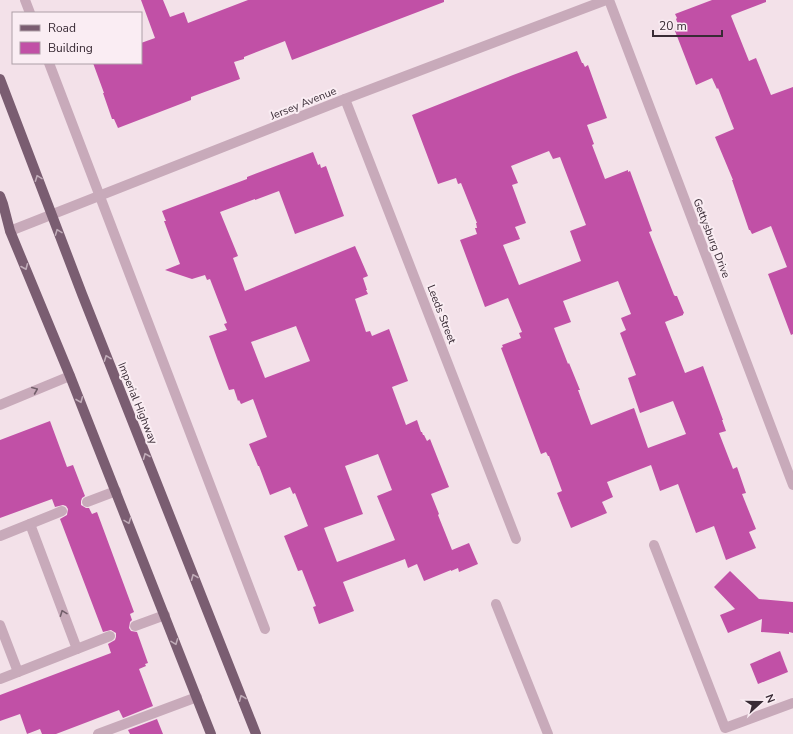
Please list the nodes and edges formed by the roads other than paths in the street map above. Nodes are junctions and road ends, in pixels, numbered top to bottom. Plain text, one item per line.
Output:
1 (25, 0) edge
2 (607, 0) edge
3 (30, 12) edge
4 (49, 64) edge
5 (0, 79) edge
6 (345, 99) junction
7 (100, 196) junction
8 (1, 201) edge
9 (52, 214) junction
10 (10, 231) junction
11 (70, 376) junction
12 (0, 405) edge
13 (793, 484) edge
14 (116, 491) junction
15 (87, 502) dead end
16 (62, 511) dead end
17 (30, 524) junction
18 (0, 536) edge
19 (516, 539) dead end
20 (654, 545) dead end
21 (496, 604) dead end
22 (164, 615) junction
23 (0, 625) edge
24 (135, 626) dead end
25 (265, 629) dead end
26 (110, 636) dead end
27 (77, 649) junction
28 (18, 672) junction
29 (0, 679) edge
30 (197, 697) junction
31 (793, 703) edge
32 (98, 734) edge
33 (211, 734) edge
34 (256, 734) edge
35 (548, 734) edge

1 - 3 street
2 - 6 street, Jersey Avenue
2 - 13 street, Gettysburg Drive
4 - 7 street
9 -> 5 main road, Imperial Highway
6 - 7 street, Jersey Avenue
6 - 19 street, Leeds Street
7 - 9 street, Jersey Avenue
7 - 25 street
8 - 10 main road
9 - 10 street, Jersey Avenue
34 -> 9 main road, Imperial Highway
10 -> 11 main road
12 -> 11 street
11 -> 14 main road
14 - 15 street
14 -> 22 main road
16 - 17 street
17 - 18 street
27 -> 17 street
20 - 31 street
21 - 35 street
22 - 24 street
22 -> 30 main road
23 - 28 street
26 - 27 street
27 - 28 street
28 - 29 street
30 - 32 street
30 - 33 main road

